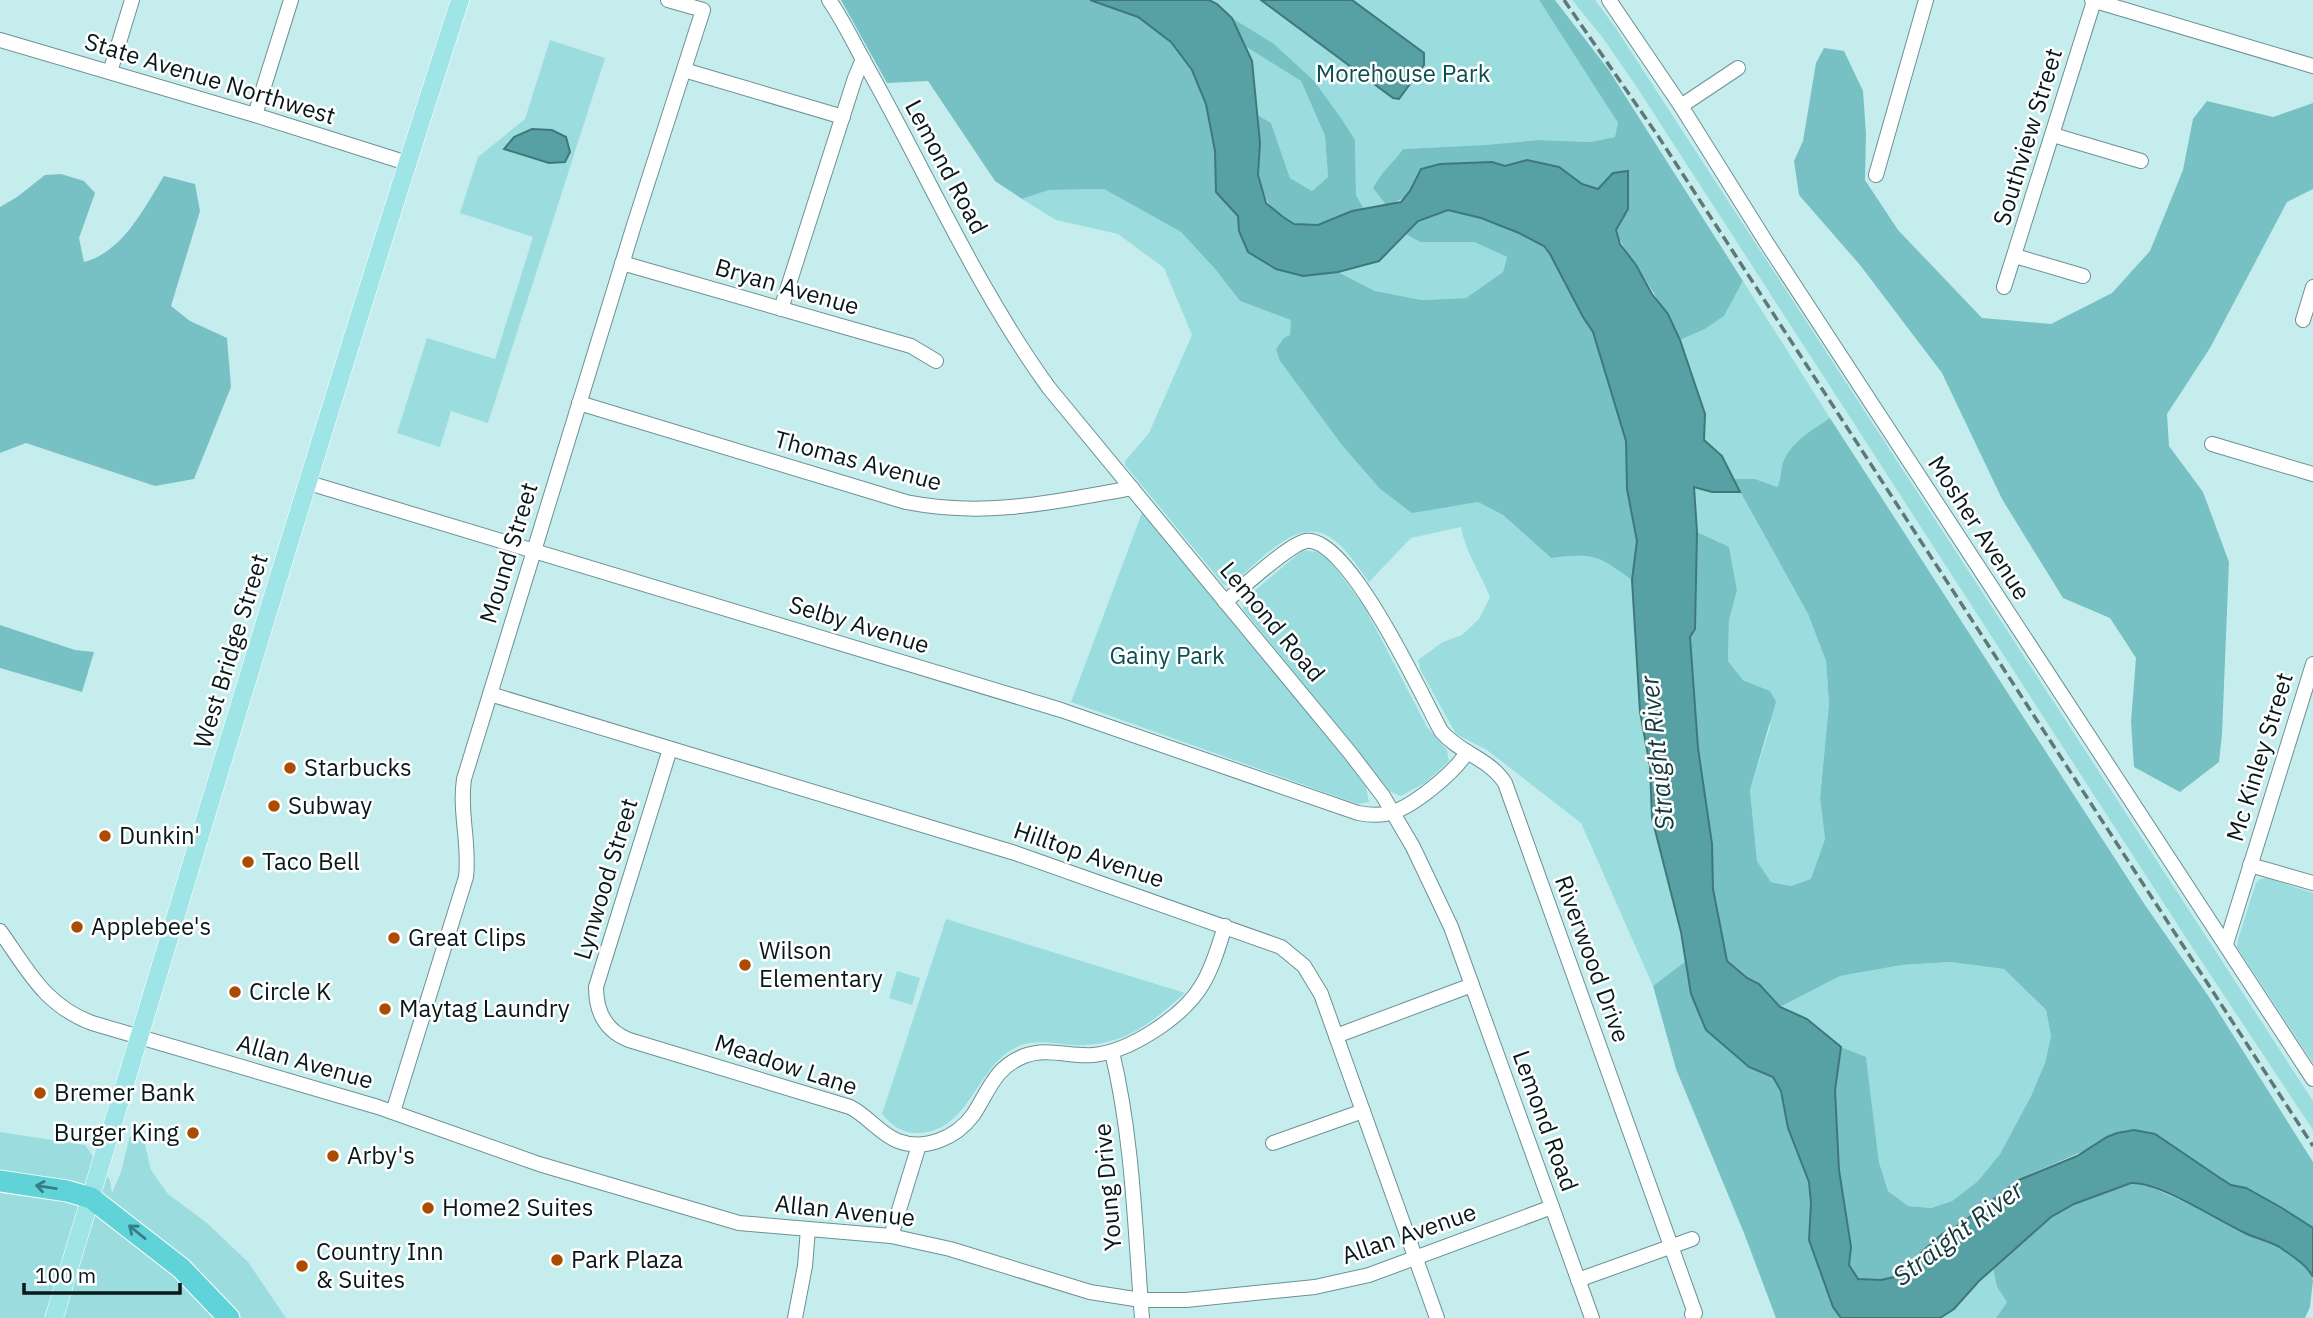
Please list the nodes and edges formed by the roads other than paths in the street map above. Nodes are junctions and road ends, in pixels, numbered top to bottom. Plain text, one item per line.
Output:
1 (132, 0) edge
2 (291, 0) edge
3 (460, 0) edge
4 (668, 0) edge
5 (829, 0) edge
6 (1609, 0) edge
7 (1926, 0) edge
8 (2093, 0) edge
9 (0, 40) edge
10 (863, 60) junction
11 (2313, 66) edge
12 (1738, 68) dead end
13 (684, 70) junction
14 (110, 72) junction
15 (1681, 106) junction
16 (255, 115) junction
17 (843, 117) junction
18 (2053, 135) junction
19 (2141, 161) dead end
20 (407, 163) junction
21 (1876, 175) dead end
22 (2015, 256) junction
23 (622, 263) junction
24 (2083, 276) dead end
25 (2004, 287) dead end
26 (2313, 287) edge
27 (781, 309) junction
28 (2303, 320) dead end
29 (936, 361) dead end
30 (579, 403) junction
31 (2212, 444) dead end
32 (2313, 474) edge
33 (309, 483) junction
34 (1132, 488) junction
35 (534, 551) junction
36 (1226, 602) junction
37 (2313, 664) edge
38 (490, 694) junction
39 (2297, 714) junction
40 (2313, 719) edge
41 (670, 749) junction
42 (1467, 752) junction
43 (1393, 813) junction
44 (2250, 865) junction
45 (2313, 883) edge
46 (1226, 926) junction
47 (0, 931) edge
48 (2225, 944) junction
49 (1472, 985) junction
50 (605, 1023) joint
51 (1336, 1036) junction
52 (140, 1037) junction
53 (1112, 1052) junction
54 (2313, 1079) edge
55 (1363, 1111) junction
56 (393, 1112) junction
57 (1273, 1143) dead end
58 (919, 1145) junction
59 (0, 1181) edge
60 (91, 1198) junction
61 (1552, 1207) junction
62 (808, 1229) junction
63 (891, 1236) junction
64 (1692, 1239) dead end
65 (1671, 1247) junction
66 (1416, 1258) junction
67 (1578, 1280) junction
68 (1141, 1300) junction
69 (1692, 1314) dead end
70 (54, 1318) edge
71 (229, 1318) edge
72 (795, 1318) edge
73 (1142, 1318) edge
74 (1437, 1318) edge
75 (1592, 1318) edge

1 - 14 street
2 - 16 street
3 - 20 main road, West Bridge Street
4 - 13 street, Mound Street
5 - 10 street, Lemond Road
6 - 15 street, Mosher Avenue
7 - 21 street
8 - 11 street
8 - 18 street, Southview Street
9 - 14 street, State Avenue Northwest
10 - 17 street
10 - 34 street, Lemond Road
12 - 15 street
13 - 17 street
13 - 23 street, Mound Street
14 - 16 street, State Avenue Northwest
15 - 48 street, Mosher Avenue
16 - 20 street, State Avenue Northwest
17 - 27 street
18 - 19 street
18 - 22 street, Southview Street
20 - 33 main road, West Bridge Street
22 - 24 street
22 - 25 street, Southview Street
23 - 27 street, Bryan Avenue
23 - 30 street, Mound Street
26 - 28 street
27 - 29 street, Bryan Avenue
30 - 34 street, Thomas Avenue
30 - 35 street, Mound Street
31 - 32 street
33 - 35 street, Selby Avenue
33 - 52 main road, West Bridge Street
34 - 36 street, Lemond Road
35 - 38 street, Mound Street
35 - 43 street, Selby Avenue
36 - 42 street, Riverwood Drive
36 - 43 street, Lemond Road
37 - 39 street, Mc Kinley Street
38 - 41 street, Hilltop Avenue
38 - 56 street, Mound Street
39 - 40 street
39 - 44 street, Mc Kinley Street
41 - 46 street, Hilltop Avenue
41 - 50 street, Lynwood Street
42 - 43 street
42 - 65 street, Riverwood Drive
43 - 49 street, Lemond Road
44 - 45 street
44 - 48 street, Mc Kinley Street
46 - 51 street, Hilltop Avenue
46 - 53 street
47 - 52 street, Allan Avenue
48 - 54 street, Mosher Avenue
49 - 51 street
49 - 61 street, Lemond Road
50 - 58 street, Meadow Lane
51 - 55 street, Hilltop Avenue
52 - 56 street, Allan Avenue
52 - 60 main road, West Bridge Street
53 - 58 street
53 - 68 street, Young Drive
55 - 57 street
55 - 66 street, Hilltop Avenue
56 - 62 street, Allan Avenue
58 - 63 street
60 -> 59 highway
60 - 70 main road, West Bridge Street
71 -> 60 highway
61 - 66 street, Allan Avenue
61 - 67 street, Lemond Road
62 - 63 street, Allan Avenue
62 - 72 street
63 - 68 street, Allan Avenue
64 - 65 street
65 - 67 street
65 - 69 street, Riverwood Drive
66 - 68 street, Allan Avenue
66 - 74 street, Hilltop Avenue
67 - 75 street, Lemond Road
68 - 73 street, Young Drive

